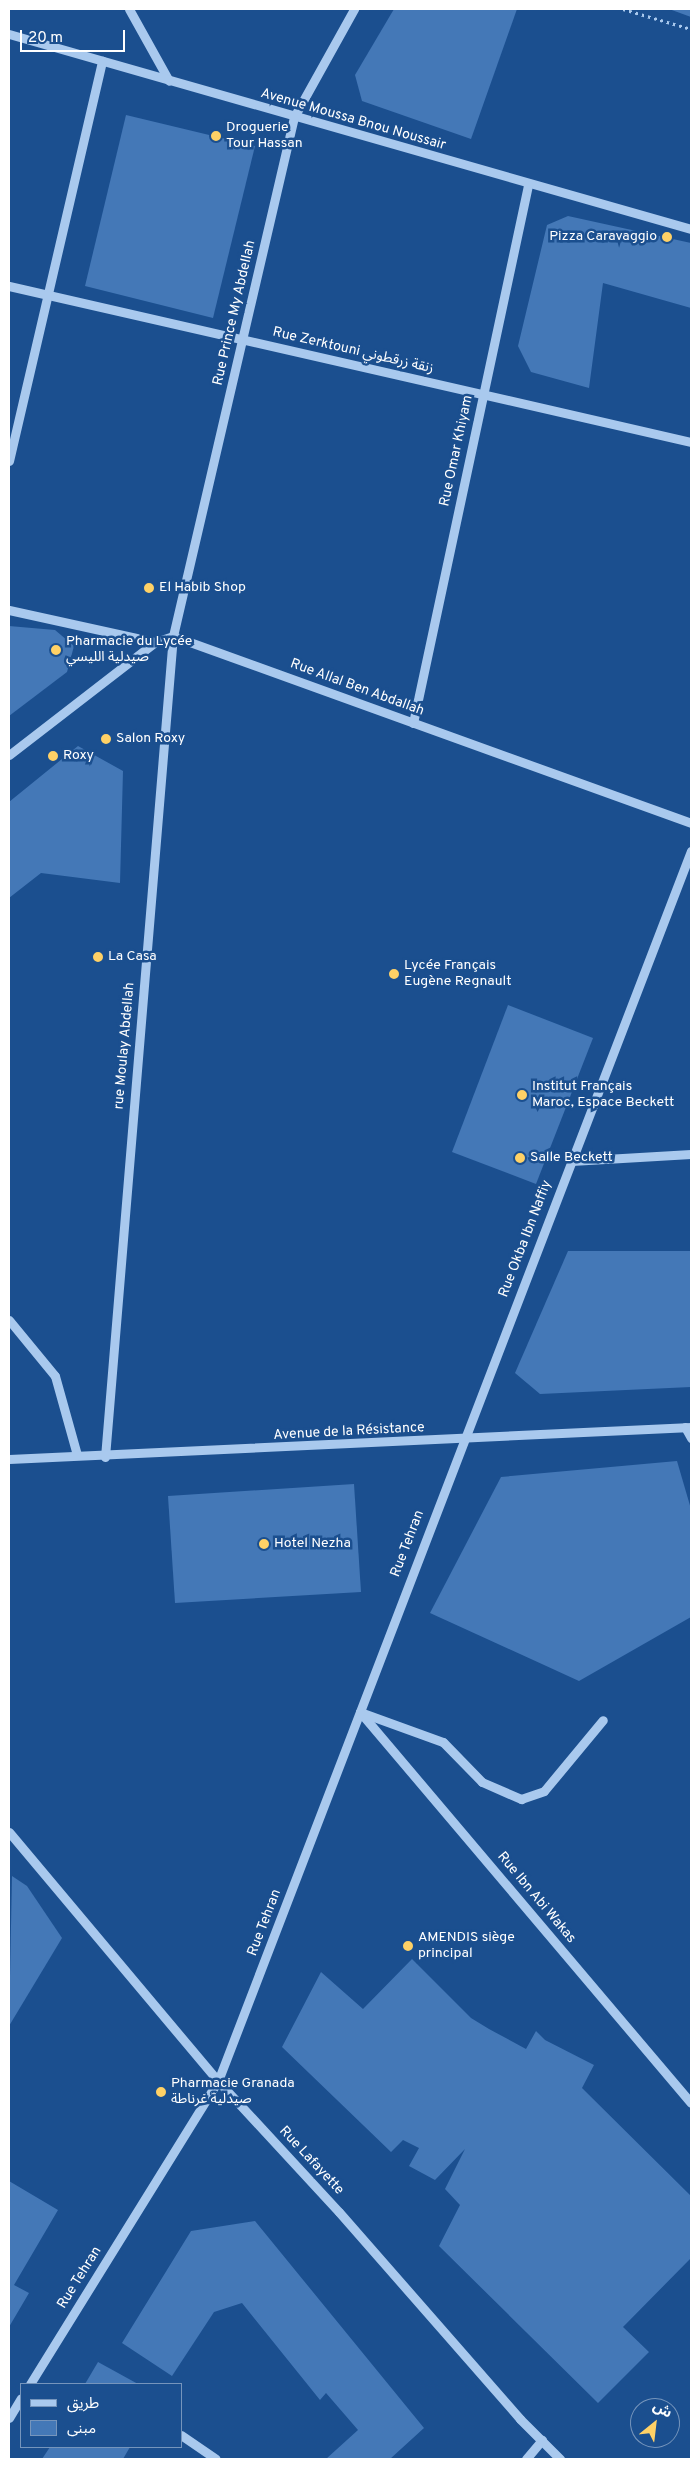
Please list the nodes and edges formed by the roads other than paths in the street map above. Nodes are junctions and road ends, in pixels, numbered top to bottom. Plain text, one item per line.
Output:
1 (129, 9) edge
2 (354, 9) edge
3 (9, 34) edge
4 (102, 61) junction
5 (169, 81) junction
6 (294, 117) junction
7 (528, 185) junction
8 (691, 229) edge
9 (9, 286) edge
10 (47, 295) junction
11 (244, 340) junction
12 (483, 395) junction
13 (691, 442) edge
14 (9, 462) edge
15 (9, 610) edge
16 (173, 636) junction
17 (155, 642) junction
18 (413, 723) junction
19 (9, 755) edge
20 (691, 824) edge
21 (691, 852) edge
22 (691, 1154) edge
23 (571, 1161) junction
24 (9, 1320) edge
25 (688, 1427) edge
26 (691, 1438) edge
27 (462, 1440) junction
28 (76, 1455) junction
29 (104, 1458) junction
30 (9, 1460) edge
31 (360, 1712) junction
32 (603, 1720) dead end
33 (9, 1832) edge
34 (218, 2081) junction
35 (691, 2103) edge
36 (31, 2383) edge
37 (20, 2400) edge
38 (9, 2418) edge
39 (182, 2436) edge
40 (542, 2440) junction
41 (216, 2459) edge
42 (526, 2459) edge
43 (560, 2459) edge

1 - 5 street
2 - 6 street, Rue Prince My Abdellah
3 - 4 street, Avenue Moussa Bnou Noussair
4 - 5 street, Avenue Moussa Bnou Noussair
4 - 10 street
5 - 6 street, Avenue Moussa Bnou Noussair
6 - 7 street, Avenue Moussa Bnou Noussair
6 - 11 street, Rue Prince My Abdellah
7 - 8 street, Avenue Moussa Bnou Noussair
7 - 12 street, Rue Omar Khiyam
9 - 10 street, Rue Zerktouni زنقة زرقطوني
10 - 11 street, Rue Zerktouni زنقة زرقطوني
10 - 14 street
11 - 12 street, Rue Zerktouni زنقة زرقطوني
11 - 16 street, Rue Prince My Abdellah
12 - 13 street, Rue Zerktouni زنقة زرقطوني
12 - 18 street, Rue Omar Khiyam
15 - 17 street
16 - 17 street
16 - 18 street, Rue Allal Ben Abdallah
16 - 29 street, rue Moulay Abdellah
17 - 19 street
18 - 20 street, Rue Allal Ben Abdallah
21 - 23 street, Rue Okba Ibn Naffiy
22 - 23 street
23 - 27 street, Rue Okba Ibn Naffiy
24 - 28 street
25 - 26 street
25 - 27 street, Avenue de la Résistance
27 - 29 street, Avenue de la Résistance
27 - 31 street, Rue Tehran
28 - 29 street, Avenue de la Résistance
28 - 30 street, Avenue de la Résistance
31 - 32 street
31 - 34 street, Rue Tehran
31 - 35 street, Rue Ibn Abi Wakas
33 - 34 street, Rue Lafayette
34 - 36 street, Rue Tehran
34 - 40 street, Rue Lafayette
37 - 38 street
39 - 41 street
40 - 42 street
40 - 43 street, Rue Lafayette

